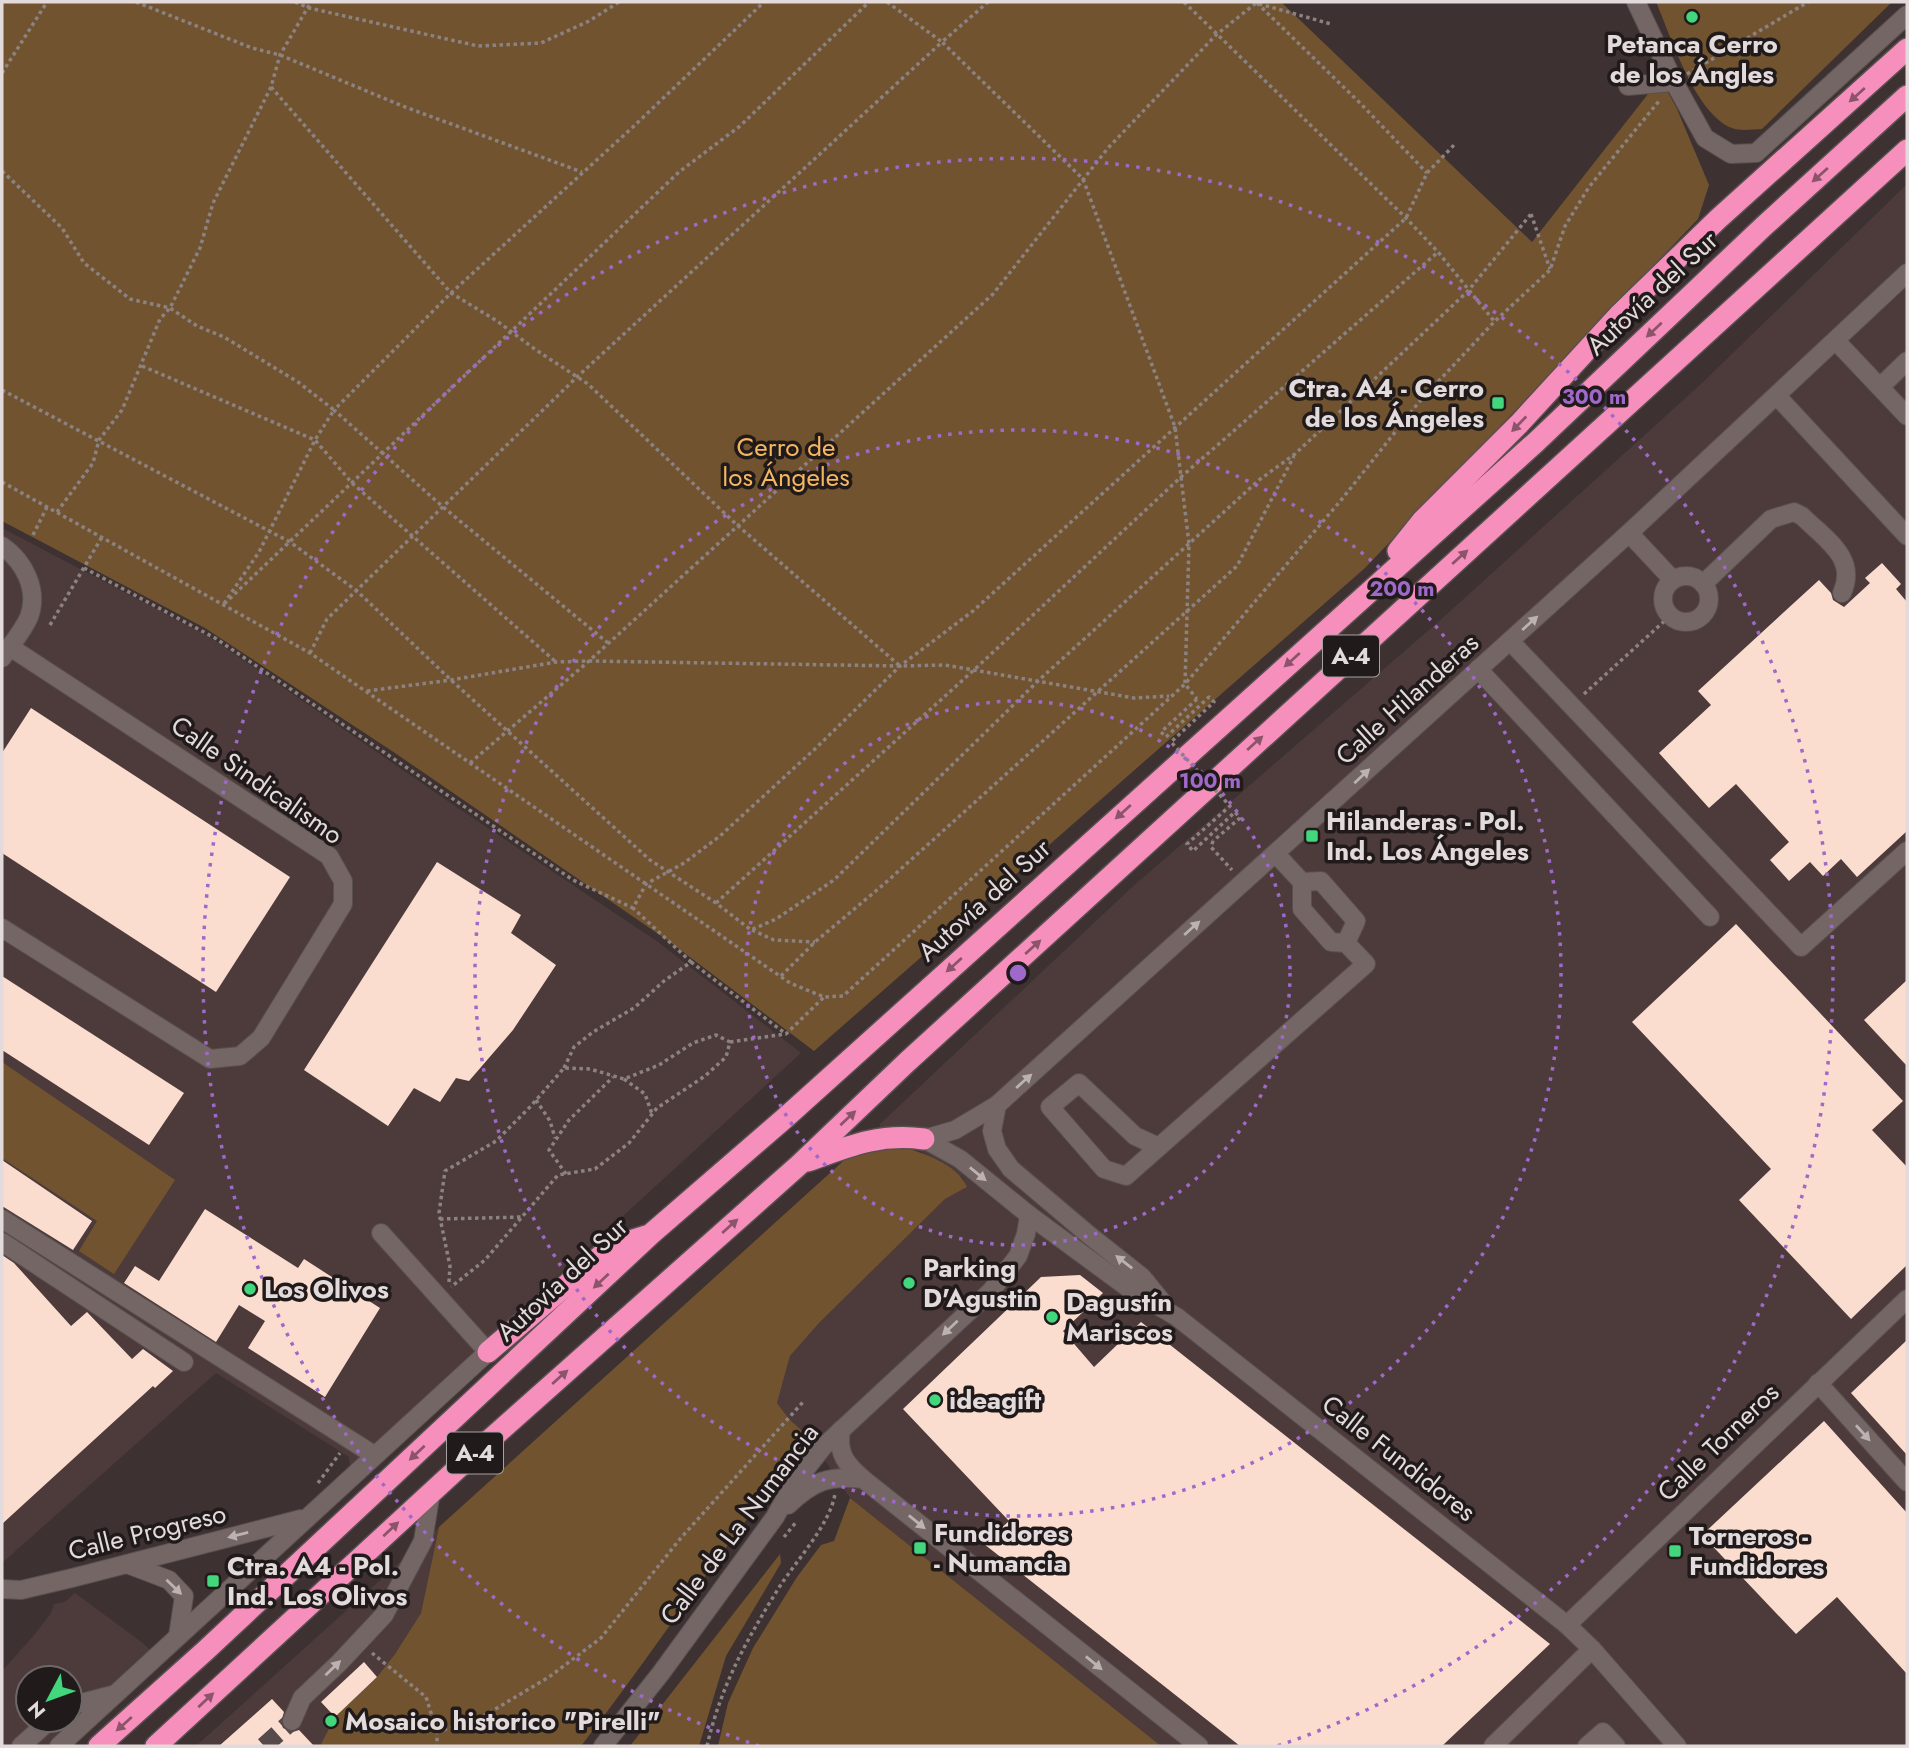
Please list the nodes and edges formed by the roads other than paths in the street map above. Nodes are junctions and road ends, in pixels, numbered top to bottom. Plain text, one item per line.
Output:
1 (1636, 2) edge
2 (1907, 16) edge
3 (1907, 49) edge
4 (1674, 82) junction
5 (1629, 86) dead end
6 (1907, 96) edge
7 (1907, 150) edge
8 (1907, 273) edge
9 (1836, 341) junction
10 (1907, 361) edge
11 (1880, 387) junction
12 (1777, 396) junction
13 (1907, 416) edge
14 (1629, 533) junction
15 (1907, 536) edge
16 (2, 546) edge
17 (1673, 580) junction
18 (1703, 584) junction
19 (1842, 593) dead end
20 (1361, 598) junction
21 (1510, 641) junction
22 (6, 653) edge
23 (1478, 669) junction
24 (1907, 851) edge
25 (1276, 854) junction
26 (1302, 882) junction
27 (1710, 917) dead end
28 (2, 928) edge
29 (1346, 943) junction
30 (997, 1105) junction
31 (924, 1139) junction
32 (1159, 1147) junction
33 (799, 1165) junction
34 (1051, 1201) junction
35 (1029, 1215) junction
36 (2, 1219) edge
37 (381, 1233) dead end
38 (651, 1234) junction
39 (2, 1241) edge
40 (1907, 1299) edge
41 (1170, 1312) junction
42 (488, 1352) junction
43 (184, 1362) dead end
44 (1818, 1384) junction
45 (841, 1430) junction
46 (374, 1455) junction
47 (863, 1479) junction
48 (1907, 1482) edge
49 (431, 1492) junction
50 (775, 1517) junction
51 (304, 1518) junction
52 (127, 1564) junction
53 (2, 1590) edge
54 (1567, 1625) junction
55 (178, 1636) junction
56 (1592, 1649) junction
57 (115, 1694) junction
58 (84, 1702) edge
59 (292, 1721) tunnel mouth
60 (34, 1734) edge
61 (21, 1746) edge
62 (59, 1746) edge
63 (99, 1746) edge
64 (156, 1746) edge
65 (603, 1746) edge
66 (1199, 1746) edge
67 (1493, 1746) edge
68 (1587, 1746) edge
69 (1616, 1746) edge
70 (1677, 1746) edge

1 - 4 street
2 - 4 street
3 -> 20 highway
4 - 5 street
6 -> 20 highway, Autovía del Sur / A-4
33 -> 7 highway, A-4
8 - 9 street, Calle Hilanderas
9 - 11 street
9 - 12 street, Calle Hilanderas
10 - 11 street
11 - 13 street
12 - 14 street, Calle Hilanderas
12 - 15 street
14 - 17 street
21 -> 14 street, Calle Hilanderas
16 - 22 street
17 - 18 street
17 - 18 street
18 - 19 street
20 -> 38 highway, Autovía del Sur / A-4
21 - 23 street, Calle Hilanderas
21 - 24 street
22 - 28 street, Calle Sindicalismo
25 -> 23 street, Calle Hilanderas
23 - 27 street
25 - 26 street
30 -> 25 street, Calle Hilanderas
26 - 29 street
26 - 29 street
29 - 32 street
30 - 31 street, Calle Hilanderas
30 - 34 street, Calle Fundidores
31 - 33 highway
31 -> 35 street, Calle Fundidores
32 - 32 street
49 -> 33 highway, A-4
34 - 35 street
41 -> 34 street, Calle Fundidores
35 - 41 street, Calle Fundidores
35 -> 45 street, Calle de La Numancia
36 - 46 street
37 - 42 street
38 - 42 highway
38 -> 63 highway, Autovía del Sur / A-4
39 - 43 street
40 - 44 street, Calle Torneros
41 - 54 street, Calle Fundidores
42 - 46 street
44 -> 48 street
44 - 54 street, Calle Torneros
45 - 47 street
45 - 50 street, Calle de La Numancia
46 - 51 street
47 - 50 street
47 -> 66 street
59 -> 49 street
64 -> 49 highway, A-4
50 - 65 street, Calle de La Numancia
51 -> 52 street, Calle Progreso
51 - 55 street
52 - 53 street, Calle Progreso
52 -> 55 street
54 - 56 street, Calle Fundidores
55 - 57 street
56 - 67 street
56 - 70 street, Calle Fundidores
57 - 58 street
57 - 62 street
60 - 61 street
68 - 69 street

